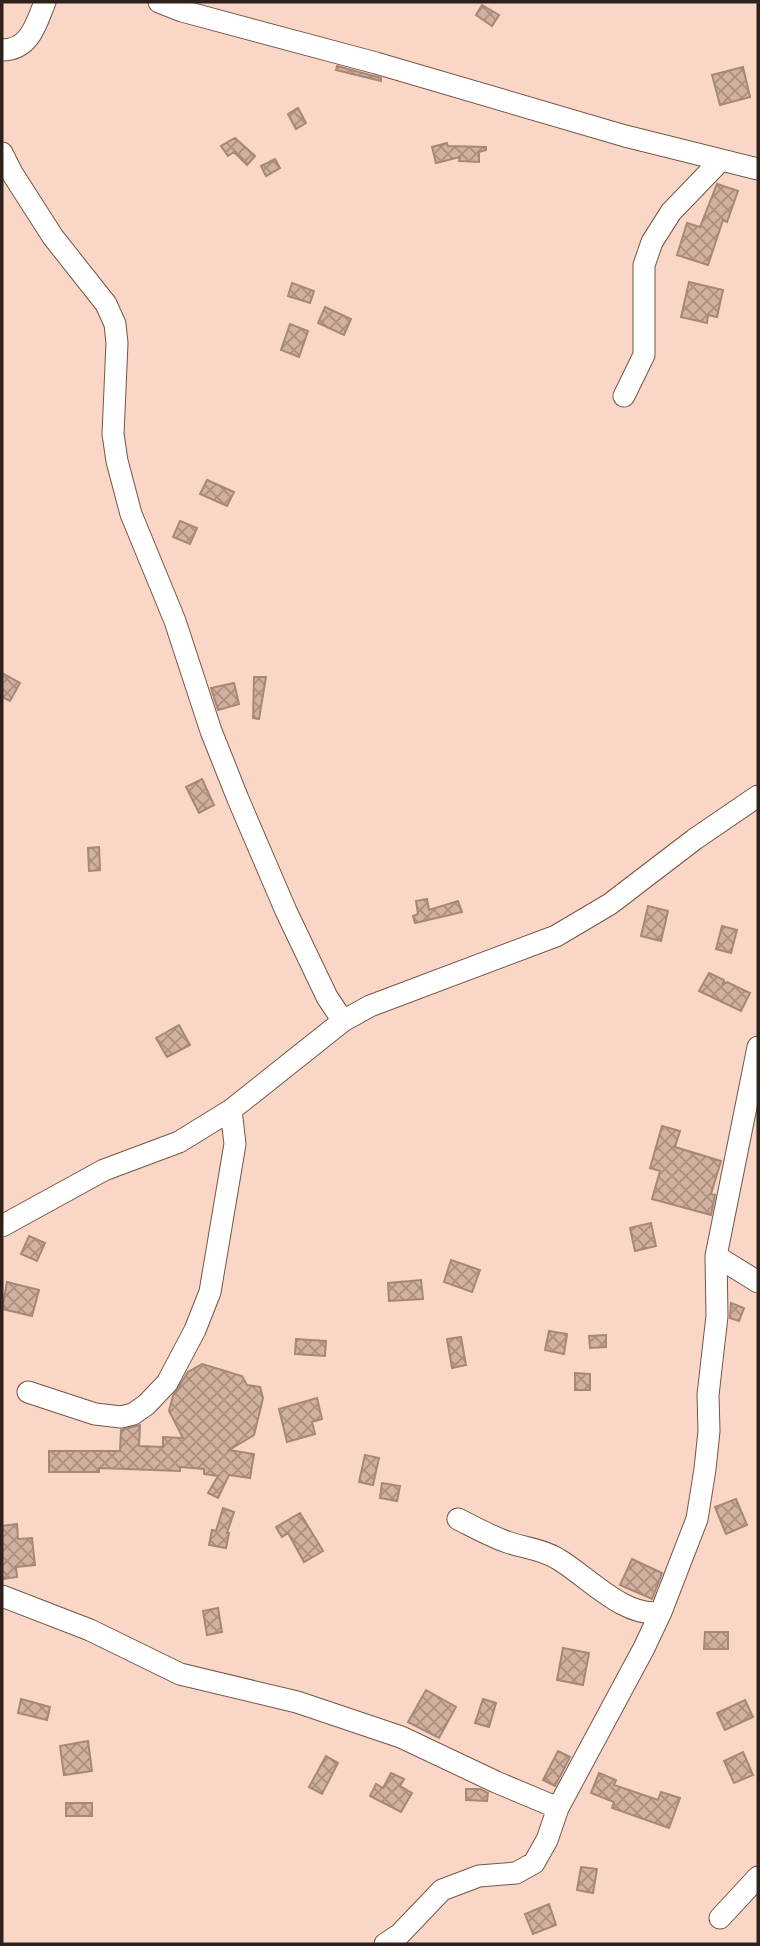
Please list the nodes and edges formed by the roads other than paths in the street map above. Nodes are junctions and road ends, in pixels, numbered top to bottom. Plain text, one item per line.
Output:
1 (45, 2) edge
2 (159, 2) edge
3 (2, 50) edge
4 (2, 153) edge
5 (721, 160) junction
6 (758, 169) edge
7 (624, 396) dead end
8 (758, 796) edge
9 (343, 1021) junction
10 (758, 1047) edge
11 (231, 1110) junction
12 (2, 1226) edge
13 (716, 1256) junction
14 (758, 1282) edge
15 (28, 1392) dead end
16 (458, 1519) dead end
17 (2, 1596) edge
18 (660, 1612) junction
19 (558, 1808) junction
20 (758, 1877) edge
21 (720, 1918) dead end
22 (385, 1944) edge

1 - 3 street
2 - 5 street
4 - 9 street
5 - 6 street
5 - 7 street
8 - 9 street
9 - 11 street
10 - 13 street
11 - 12 street
11 - 15 street
13 - 14 street
13 - 18 street
16 - 18 street
17 - 19 street
18 - 19 street
19 - 22 street
20 - 21 street

